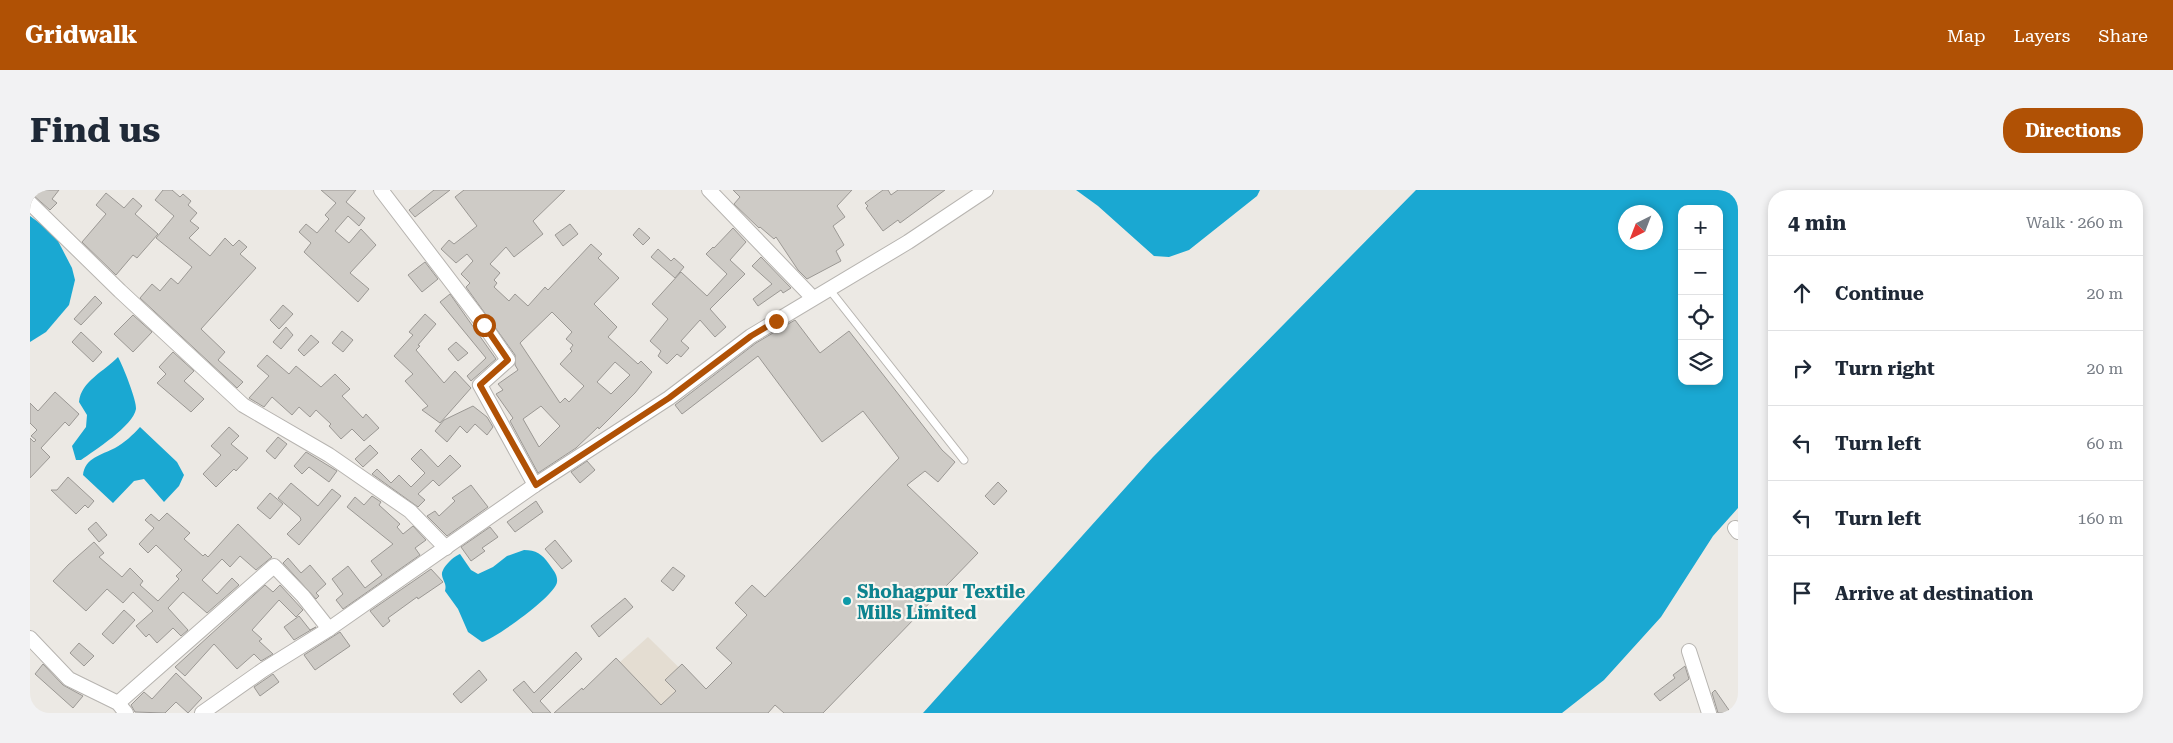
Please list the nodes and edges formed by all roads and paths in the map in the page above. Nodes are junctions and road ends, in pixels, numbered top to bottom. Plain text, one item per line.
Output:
1 (381, 190) edge
2 (709, 190) edge
3 (986, 190) edge
4 (30, 203) edge
5 (829, 289) junction
6 (813, 298) junction
7 (964, 460) dead end
8 (536, 485) junction
9 (446, 548) junction
10 (329, 629) junction
11 (30, 638) edge
12 (1689, 651) dead end
13 (122, 708) edge
14 (202, 713) edge
15 (1709, 713) edge

1 - 8 street
2 - 6 street
3 - 5 street
4 - 9 street
5 - 6 street
5 - 7 lane
6 - 8 street
8 - 9 street
9 - 10 street
10 - 13 street
10 - 14 street
11 - 13 street
12 - 15 street

